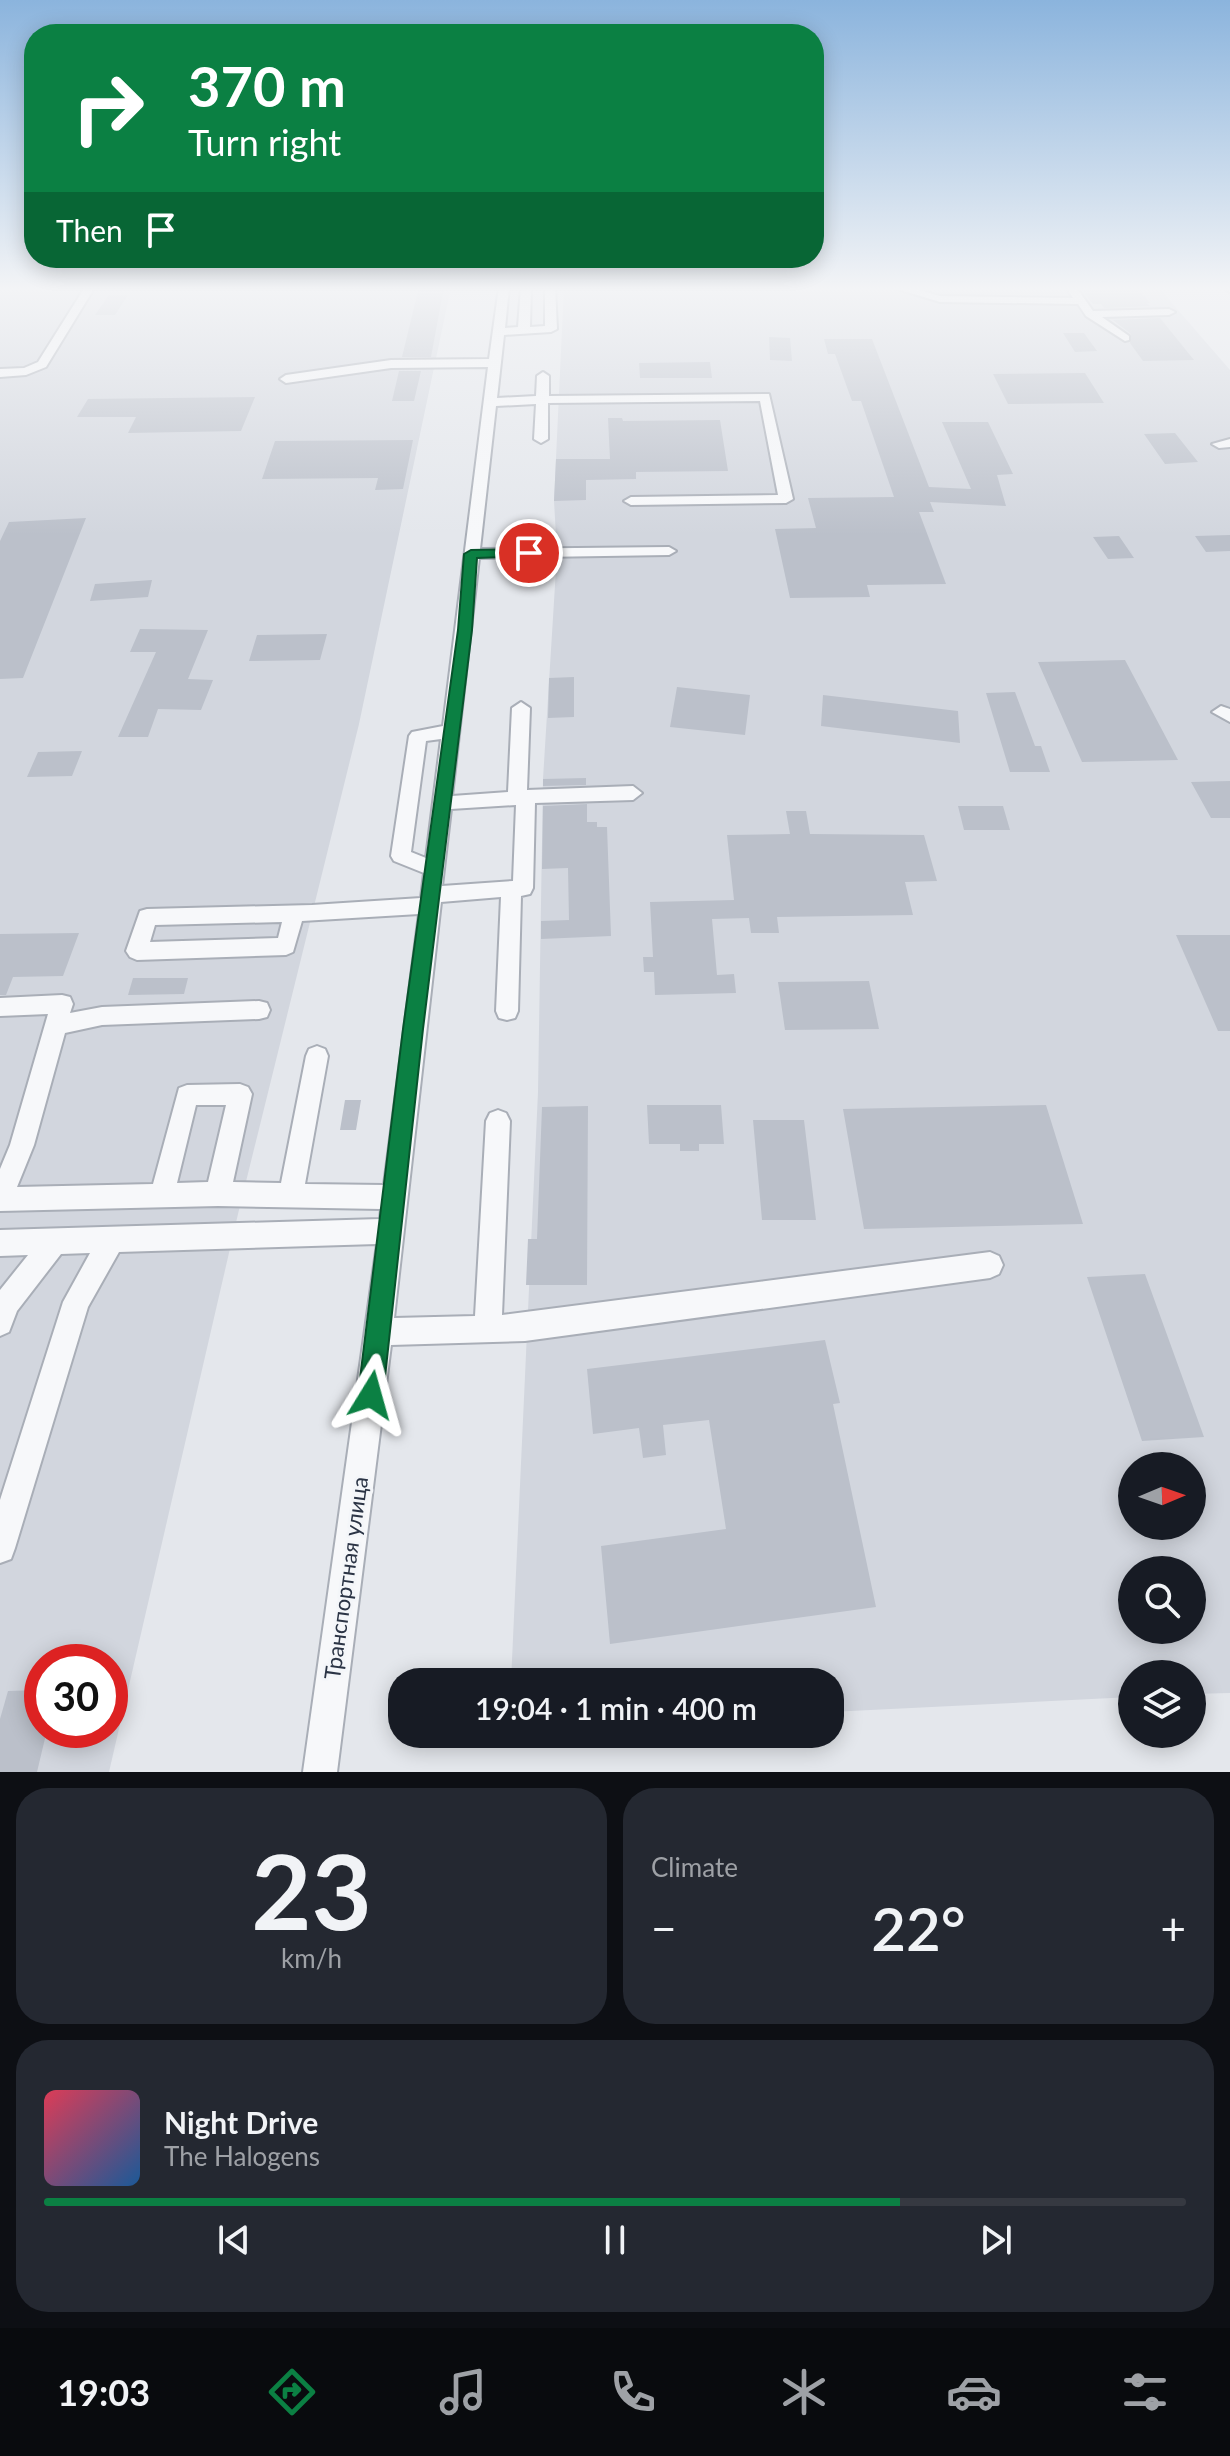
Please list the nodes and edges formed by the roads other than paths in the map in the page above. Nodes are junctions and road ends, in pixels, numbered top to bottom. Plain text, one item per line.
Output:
1 (29, 370) edge
2 (351, 370) edge
3 (494, 370) edge
4 (0, 373) edge
5 (543, 376) dead end
6 (286, 379) dead end
7 (542, 401) junction
8 (490, 402) junction
9 (541, 439) dead end
10 (631, 501) dead end
11 (669, 551) dead end
12 (471, 554) junction
13 (521, 708) dead end
14 (451, 731) junction
15 (633, 793) dead end
16 (521, 797) junction
17 (443, 803) junction
18 (434, 869) junction
19 (511, 890) junction
20 (429, 900) junction
21 (294, 914) junction
22 (0, 1007) edge
23 (259, 1010) dead end
24 (507, 1011) dead end
25 (57, 1025) junction
26 (317, 1056) dead end
27 (498, 1121) dead end
28 (218, 1194) junction
29 (162, 1195) junction
30 (291, 1195) junction
31 (394, 1197) junction
32 (390, 1231) junction
33 (112, 1240) junction
34 (54, 1242) junction
35 (0, 1243) edge
36 (990, 1265) dead end
37 (0, 1323) edge
38 (488, 1330) junction
39 (379, 1332) junction
40 (0, 1548) edge
41 (320, 1772) edge

1 - 4 street
2 - 6 street
3 - 8 street, Транспортная улица
5 - 7 street
7 - 8 street
7 - 9 street
7 - 10 street
8 - 12 street, Транспортная улица
11 - 12 street
12 - 14 street, Транспортная улица
13 - 16 street
14 - 17 street, Транспортная улица
14 - 18 street
15 - 16 street
16 - 17 street
16 - 19 street
17 - 18 street, Транспортная улица
18 - 20 street, Транспортная улица
19 - 20 street
19 - 24 street
20 - 21 street
20 - 31 street, Транспортная улица
21 - 21 street
22 - 25 street
23 - 25 street
25 - 29 street
26 - 30 street
27 - 38 street
28 - 29 street
28 - 29 street
28 - 30 street
30 - 31 street
31 - 32 street, Транспортная улица
32 - 33 street
32 - 39 street, Транспортная улица
33 - 34 street
33 - 40 street
34 - 35 street
34 - 37 street
36 - 38 street
38 - 39 street
39 - 41 street, Транспортная улица

